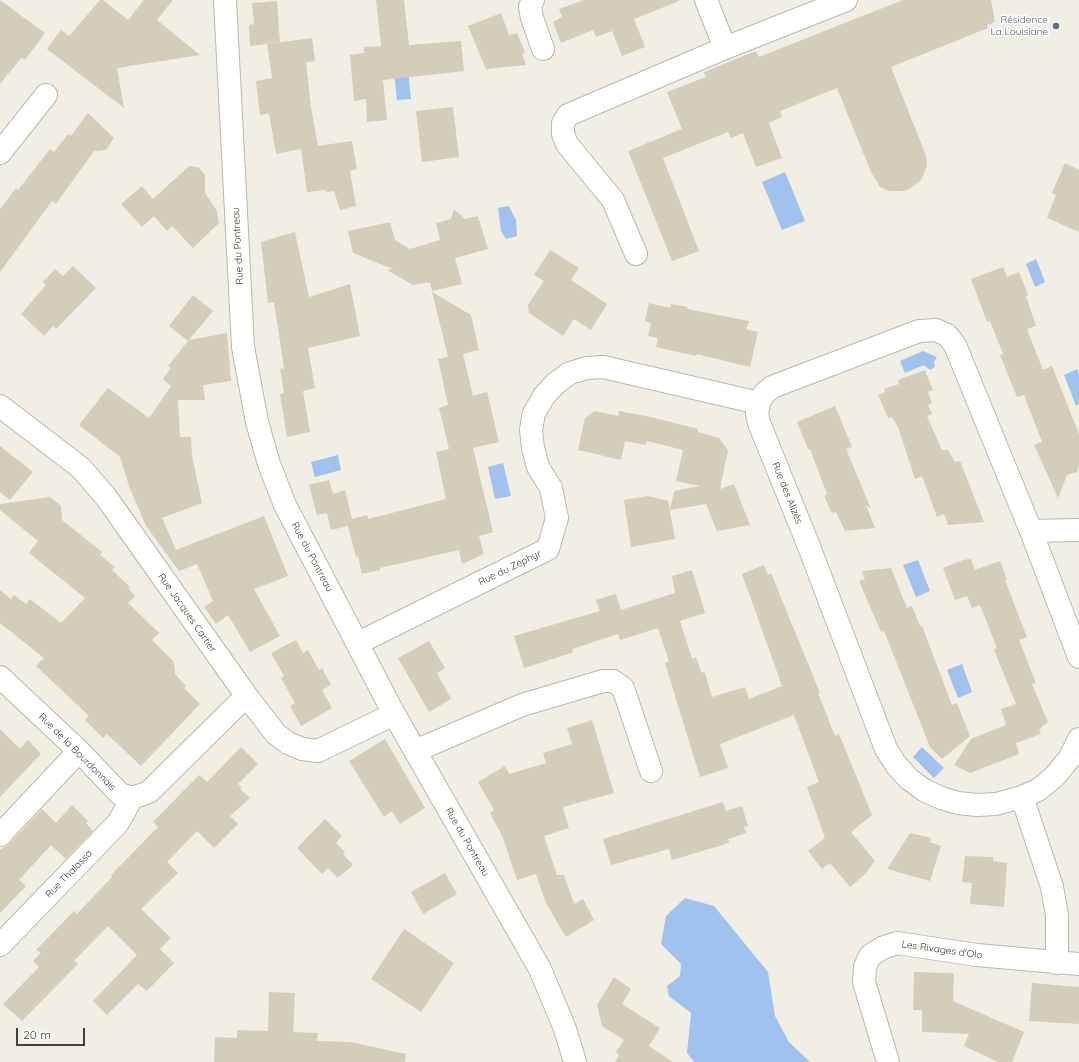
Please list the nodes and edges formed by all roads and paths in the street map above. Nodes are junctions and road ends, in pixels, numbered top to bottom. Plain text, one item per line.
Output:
1 (225, 0) edge
2 (533, 0) edge
3 (706, 0) edge
4 (846, 0) edge
5 (724, 48) junction
6 (543, 49) dead end
7 (46, 95) dead end
8 (0, 153) edge
9 (636, 254) dead end
10 (759, 403) junction
11 (0, 406) edge
12 (1079, 530) edge
13 (1031, 531) junction
14 (358, 643) junction
15 (1079, 657) edge
16 (0, 677) edge
17 (248, 698) junction
18 (394, 714) junction
19 (1079, 739) edge
20 (79, 751) junction
21 (415, 751) junction
22 (651, 771) dead end
23 (1022, 797) junction
24 (132, 798) junction
25 (0, 836) edge
26 (0, 945) edge
27 (1057, 963) junction
28 (1079, 964) edge
29 (575, 1062) edge
30 (888, 1062) edge

1 - 14 street, Rue du Pontreau
2 - 6 street
3 - 5 street
4 - 5 street
5 - 9 street
7 - 8 street
10 - 13 street
10 - 14 street, Rue du Zéphyr
10 - 23 street, Rue des Alizés
11 - 17 street, Rue Jacques Cartier
12 - 13 street
13 - 15 street
14 - 18 street, Rue du Pontreau
16 - 20 street, Rue de la Bourdonnais
17 - 18 street, Rue Jacques Cartier
17 - 24 street
18 - 21 street, Rue du Pontreau
19 - 23 street, Rue des Alizés
20 - 24 street, Rue de la Bourdonnais
20 - 25 street
21 - 22 street
21 - 29 street, Rue du Pontreau
23 - 27 street
24 - 26 street, Rue Thalassa
27 - 28 street, Les Rivages d'Olo
27 - 30 street, Les Rivages d'Olo

